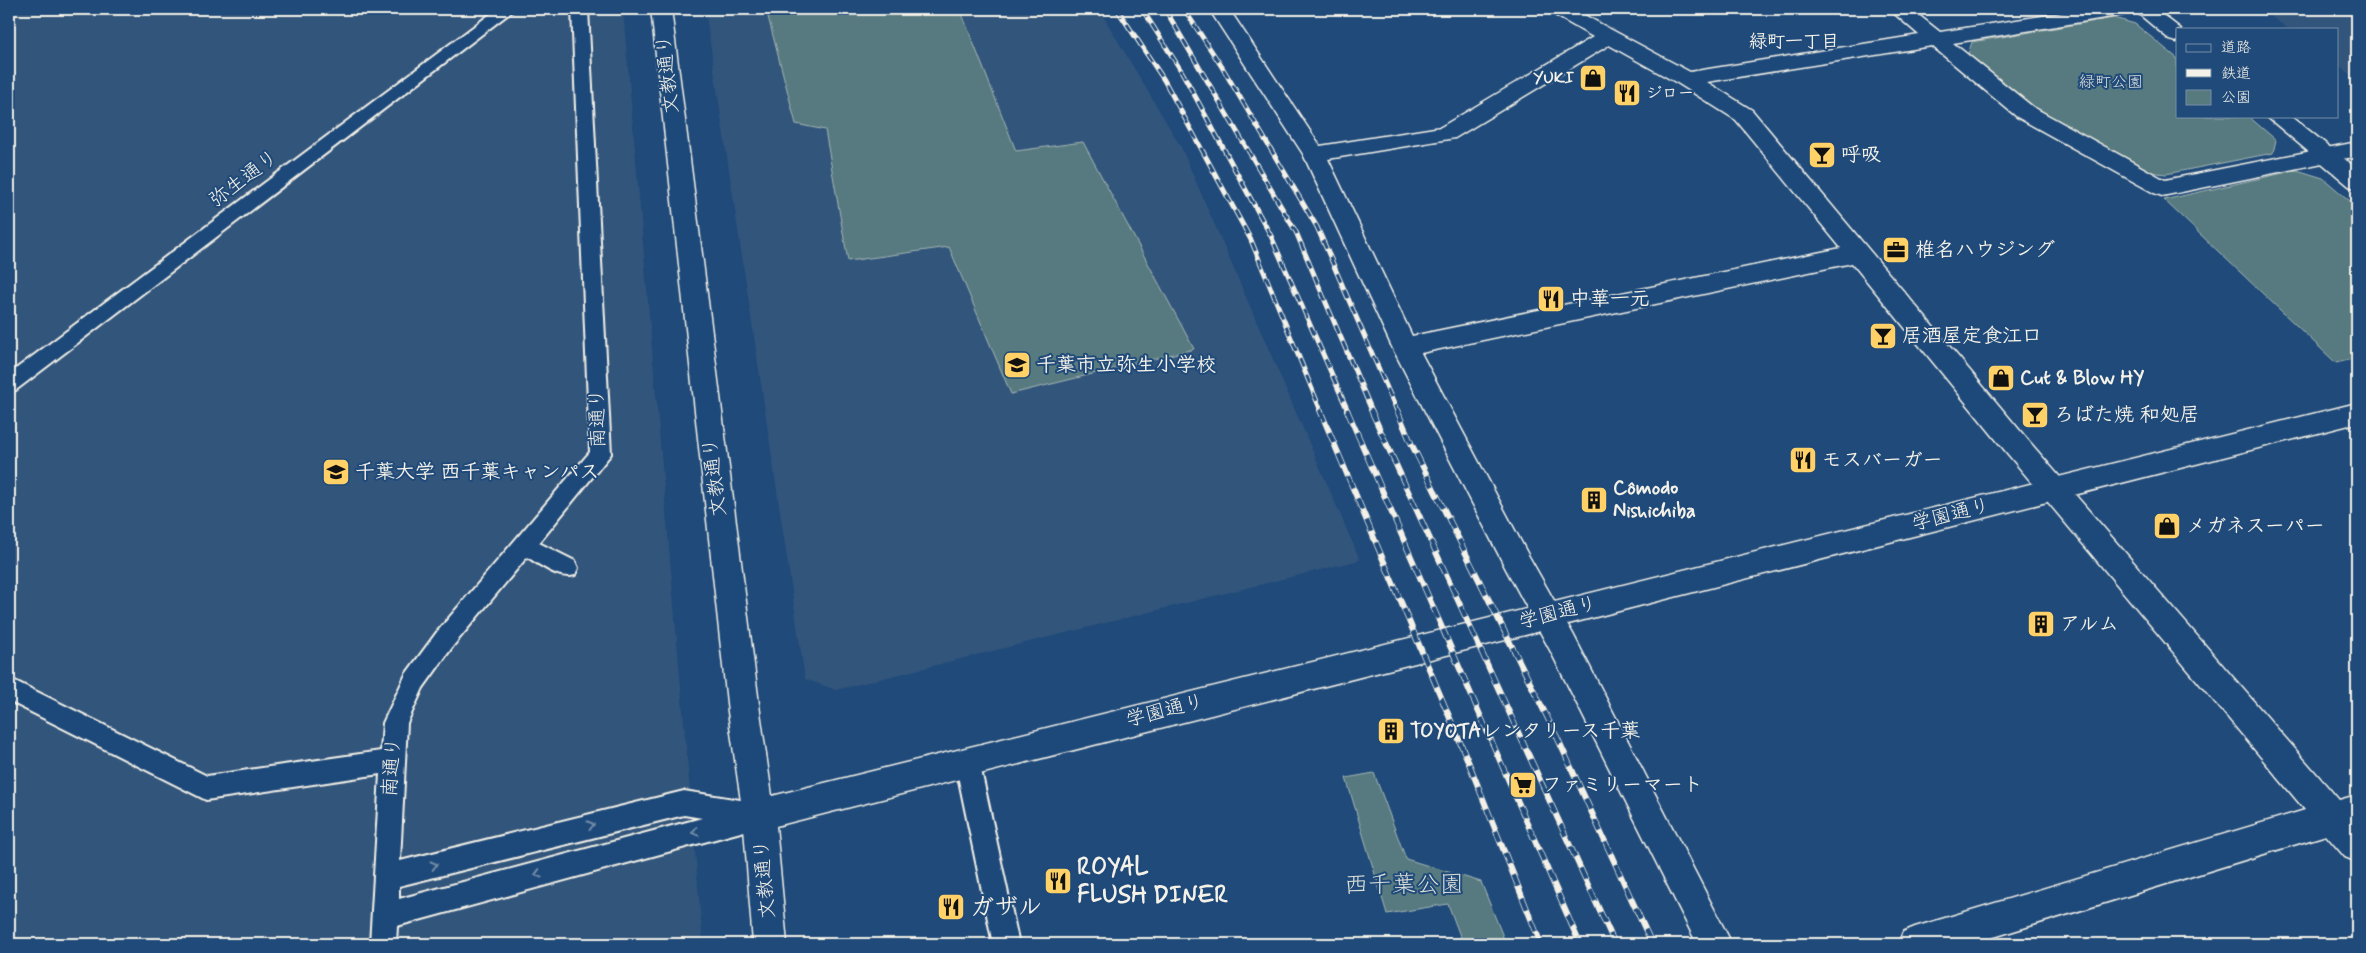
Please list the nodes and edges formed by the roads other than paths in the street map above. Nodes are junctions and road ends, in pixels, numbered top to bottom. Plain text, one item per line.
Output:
1 (507, 9) edge
2 (580, 9) edge
3 (661, 9) edge
4 (1219, 9) edge
5 (1558, 9) edge
6 (1900, 9) edge
7 (2123, 9) edge
8 (2143, 9) edge
9 (2176, 35) edge
10 (1610, 36) junction
11 (1935, 39) junction
12 (1687, 79) junction
13 (2279, 118) edge
14 (2357, 149) edge
15 (1314, 154) junction
16 (2325, 155) junction
17 (2357, 181) edge
18 (1859, 254) junction
19 (1405, 347) junction
20 (9, 384) edge
21 (2357, 413) edge
22 (2054, 490) junction
23 (524, 545) junction
24 (567, 568) dead end
25 (1548, 616) junction
26 (9, 689) edge
27 (393, 761) junction
28 (967, 761) junction
29 (2346, 814) edge
30 (759, 815) junction
31 (2357, 846) edge
32 (386, 877) junction
33 (384, 916) junction
34 (383, 944) edge
35 (770, 944) edge
36 (1006, 944) edge
37 (1715, 944) edge
38 (1915, 944) edge

1 - 20 lane, 弥生通り
2 - 23 lane, 南通り
3 - 30 street, 文教通り
4 - 15 street
5 - 10 street
6 - 11 street
7 - 11 street
8 - 9 street
10 - 12 street
10 - 15 street
11 - 12 street
11 - 16 street
12 - 18 street
13 - 16 street
14 - 16 street
15 - 19 street
16 - 17 street
18 - 19 street
18 - 22 street
19 - 25 street
21 - 22 street, 学園通り
22 - 25 street, 学園通り
22 - 29 street
23 - 24 lane
23 - 27 lane, 南通り
25 - 28 street, 学園通り
25 - 37 street
26 - 27 lane
27 - 32 lane, 南通り
28 - 30 street, 学園通り
28 - 36 lane
29 - 31 street
29 - 38 street
32 -> 30 lane
30 -> 33 lane
30 - 35 street, 文教通り
32 - 33 lane, 南通り
33 - 34 lane, 南通り

